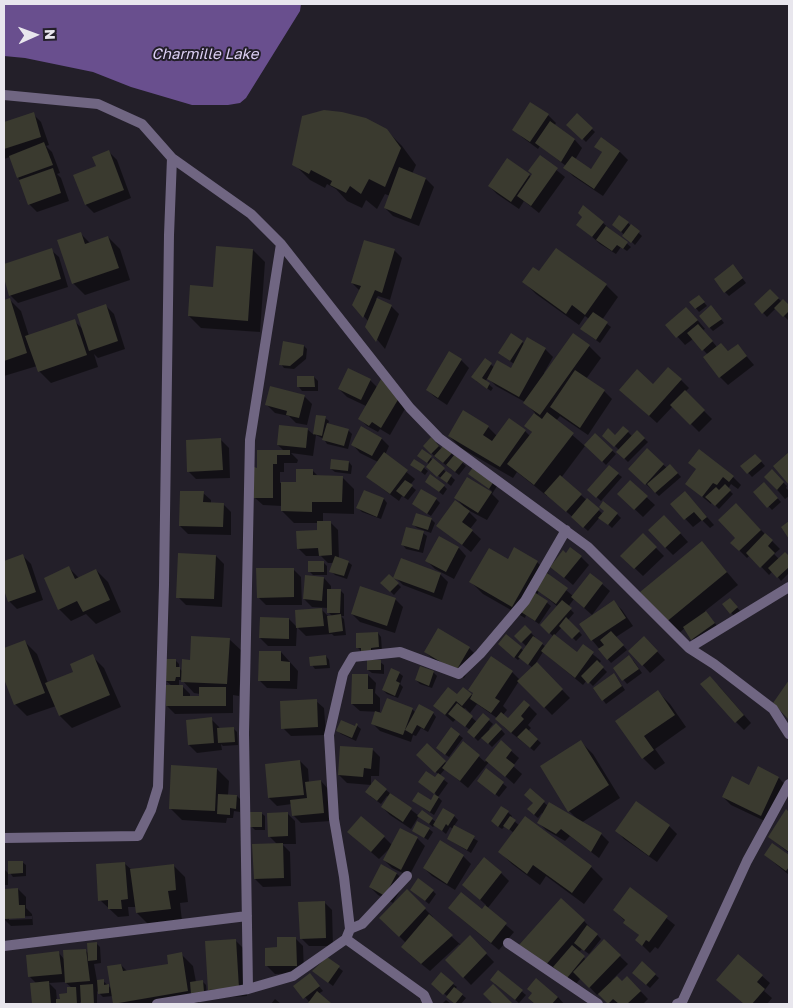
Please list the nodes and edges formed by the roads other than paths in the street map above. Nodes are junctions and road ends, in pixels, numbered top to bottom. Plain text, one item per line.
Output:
1 (4, 95) edge
2 (172, 158) junction
3 (281, 244) junction
4 (566, 530) junction
5 (789, 587) edge
6 (689, 648) junction
7 (789, 734) edge
8 (789, 784) edge
9 (4, 838) edge
10 (407, 876) dead end
11 (247, 916) junction
12 (348, 934) junction
13 (508, 943) dead end
14 (4, 946) edge
15 (248, 989) junction
16 (157, 1004) edge
17 (428, 1004) edge
18 (598, 1004) edge
19 (678, 1004) edge

1 - 2 street
2 - 3 street
2 - 9 street
3 - 4 street
3 - 11 street
4 - 6 street
4 - 12 street
5 - 6 street
6 - 7 street
8 - 19 street
10 - 12 street
11 - 14 street
11 - 15 street
12 - 15 street
12 - 17 street
13 - 18 street
15 - 16 street

